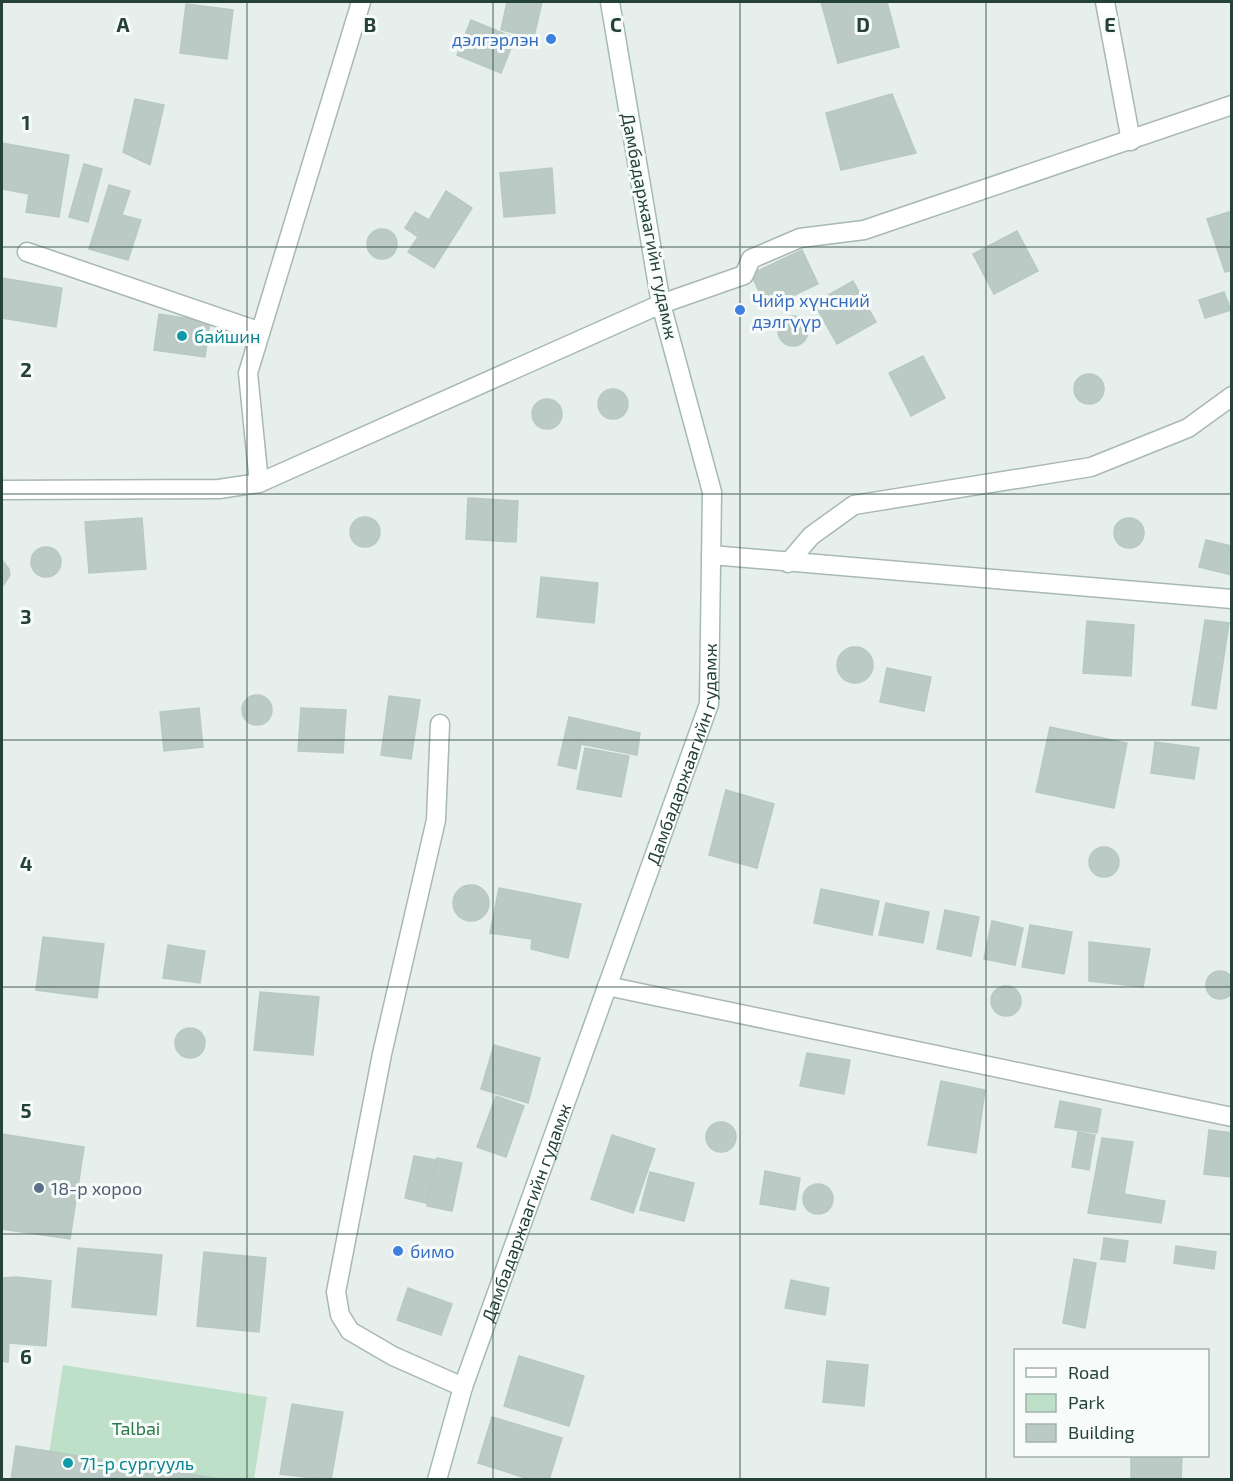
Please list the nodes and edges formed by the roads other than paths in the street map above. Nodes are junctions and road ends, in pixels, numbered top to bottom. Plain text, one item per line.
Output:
1 (361, 2) edge
2 (610, 2) edge
3 (1105, 2) edge
4 (1232, 105) edge
5 (1131, 141) junction
6 (27, 252) dead end
7 (661, 304) junction
8 (258, 331) junction
9 (1232, 396) edge
10 (260, 483) junction
11 (2, 490) edge
12 (711, 555) junction
13 (788, 563) junction
14 (1232, 599) edge
15 (441, 724) dead end
16 (607, 986) junction
17 (1232, 1117) edge
18 (463, 1387) junction
19 (437, 1479) edge

1 - 8 street
2 - 7 street, Дамбадаржаагийн гудамж
3 - 5 street
4 - 5 street
5 - 7 street
6 - 8 street
7 - 10 street
7 - 12 street, Дамбадаржаагийн гудамж
8 - 10 street
9 - 13 street
10 - 11 street
12 - 13 street
12 - 16 street, Дамбадаржаагийн гудамж
13 - 14 street
15 - 18 street
16 - 17 street
16 - 18 street, Дамбадаржаагийн гудамж
18 - 19 street, Дамбадаржаагийн гудамж

